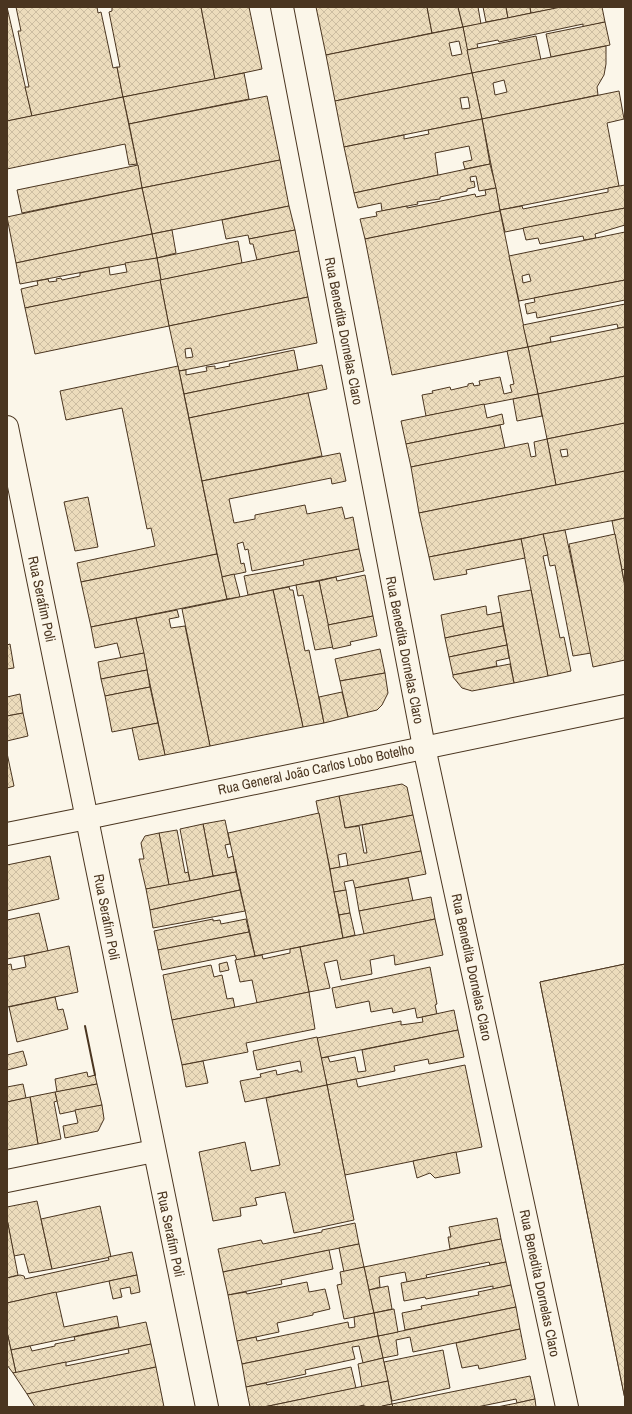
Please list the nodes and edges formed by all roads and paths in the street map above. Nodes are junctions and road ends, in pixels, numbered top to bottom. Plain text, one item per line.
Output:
1 (282, 7) edge
2 (7, 427) edge
3 (11, 470) edge
4 (625, 706) edge
5 (424, 747) junction
6 (87, 818) junction
7 (7, 834) edge
8 (154, 1151) junction
9 (7, 1181) edge
10 (206, 1407) edge
11 (567, 1407) edge

1 - 5 street, Rua Benedita Dornelas Claro
2 - 3 street, Rua Serafim Poli
3 - 6 street, Rua Serafim Poli
4 - 5 street, Rua General João Carlos Lobo Botelho
5 - 6 street, Rua General João Carlos Lobo Botelho
5 - 11 street, Rua Benedita Dornelas Claro
6 - 7 street, Rua General João Carlos Lobo Botelho
6 - 8 street, Rua Serafim Poli
8 - 9 street
8 - 10 street, Rua Serafim Poli

